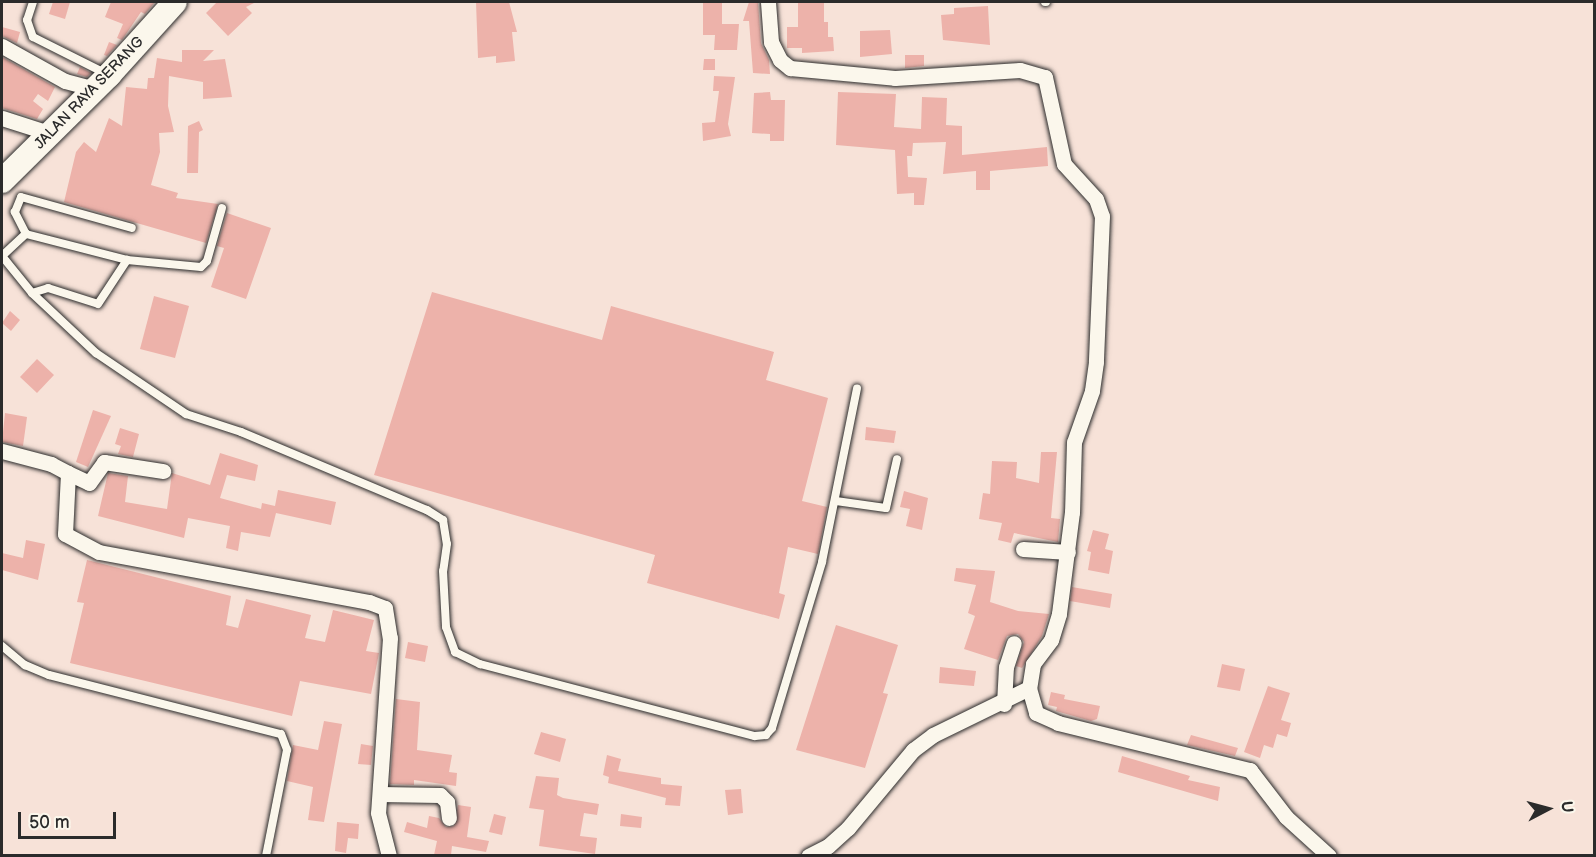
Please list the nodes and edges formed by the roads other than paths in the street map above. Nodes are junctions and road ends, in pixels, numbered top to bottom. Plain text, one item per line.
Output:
1 (33, 2) edge
2 (175, 2) edge
3 (768, 2) edge
4 (2, 46) edge
5 (102, 82) junction
6 (2, 118) edge
7 (52, 134) junction
8 (2, 181) edge
9 (222, 208) dead end
10 (132, 228) dead end
11 (26, 234) junction
12 (2, 256) edge
13 (127, 260) junction
14 (32, 293) junction
15 (857, 388) dead end
16 (2, 451) edge
17 (897, 459) dead end
18 (163, 471) dead end
19 (69, 473) junction
20 (836, 501) junction
21 (1023, 549) dead end
22 (1068, 552) junction
23 (1014, 643) dead end
24 (2, 646) edge
25 (1029, 688) junction
26 (1004, 704) junction
27 (380, 794) junction
28 (449, 818) dead end
29 (267, 855) edge
30 (389, 855) edge
31 (808, 855) edge
32 (1329, 855) edge

1 - 5 lane
2 - 5 highway, JALAN RAYA SERANG
3 - 22 street
4 - 5 street
5 - 7 highway, JALAN RAYA SERANG
6 - 7 street
7 - 8 highway, JALAN RAYA SERANG
9 - 13 lane
10 - 11 lane
11 - 12 lane
11 - 13 lane
12 - 14 lane
13 - 14 lane
14 - 20 lane
15 - 20 lane
16 - 19 street
17 - 20 lane
18 - 19 street
19 - 27 street
21 - 22 street
22 - 25 street
23 - 26 street
24 - 29 lane
25 - 26 street
25 - 32 street
26 - 31 street
27 - 28 street
27 - 30 street

